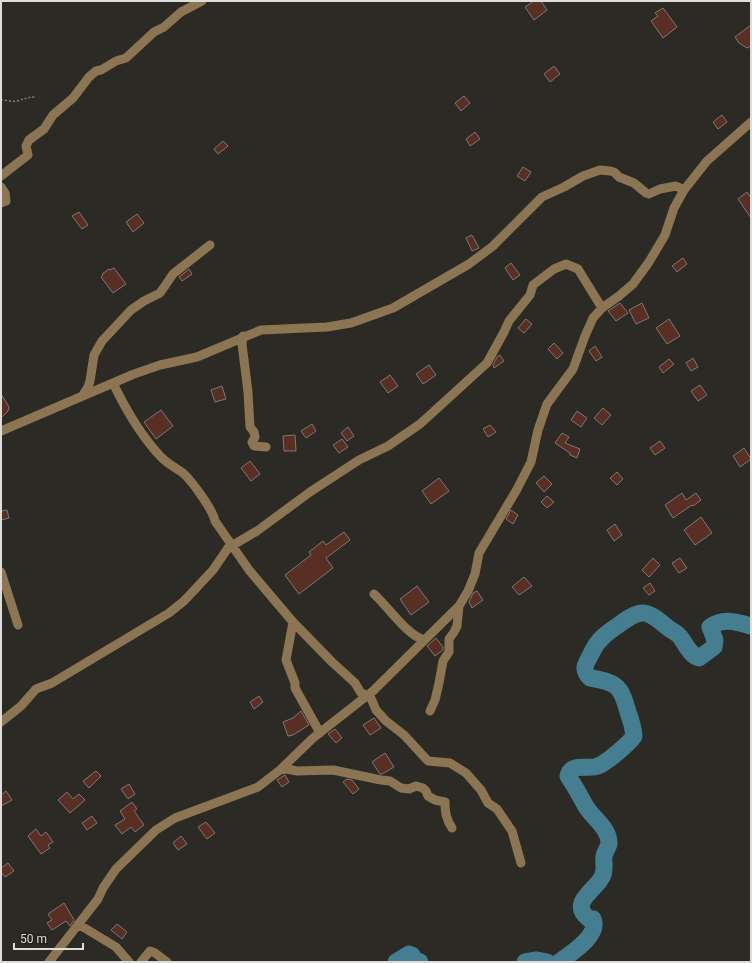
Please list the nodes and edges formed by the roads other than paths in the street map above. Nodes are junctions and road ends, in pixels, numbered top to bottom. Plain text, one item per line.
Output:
1 (202, 1) edge
2 (751, 122) edge
3 (1, 176) edge
4 (1, 187) edge
5 (684, 190) junction
6 (1, 203) edge
7 (210, 245) dead end
8 (602, 308) junction
9 (243, 336) junction
10 (113, 383) junction
11 (83, 395) junction
12 (1, 431) edge
13 (266, 447) dead end
14 (232, 545) junction
15 (1, 572) edge
16 (374, 594) dead end
17 (459, 606) junction
18 (293, 622) junction
19 (18, 624) dead end
20 (424, 640) junction
21 (367, 695) junction
22 (430, 711) dead end
23 (1, 722) edge
24 (320, 733) junction
25 (280, 770) junction
26 (452, 828) dead end
27 (520, 863) dead end
28 (78, 924) junction
29 (49, 962) edge
30 (129, 962) edge
31 (141, 962) edge
32 (167, 962) edge

1 - 3 street
2 - 5 street
4 - 6 street
5 - 8 street
5 - 9 street
7 - 11 street
8 - 14 street
8 - 17 street
9 - 10 street
9 - 13 street
10 - 11 street
10 - 14 street
11 - 12 street
14 - 18 street
14 - 23 street
15 - 19 street
16 - 20 street
17 - 20 street
17 - 22 street
18 - 21 street
18 - 24 street
20 - 21 street
21 - 24 street
21 - 27 street
24 - 25 street
25 - 26 street
25 - 28 street
28 - 29 street
28 - 30 street
31 - 32 street

